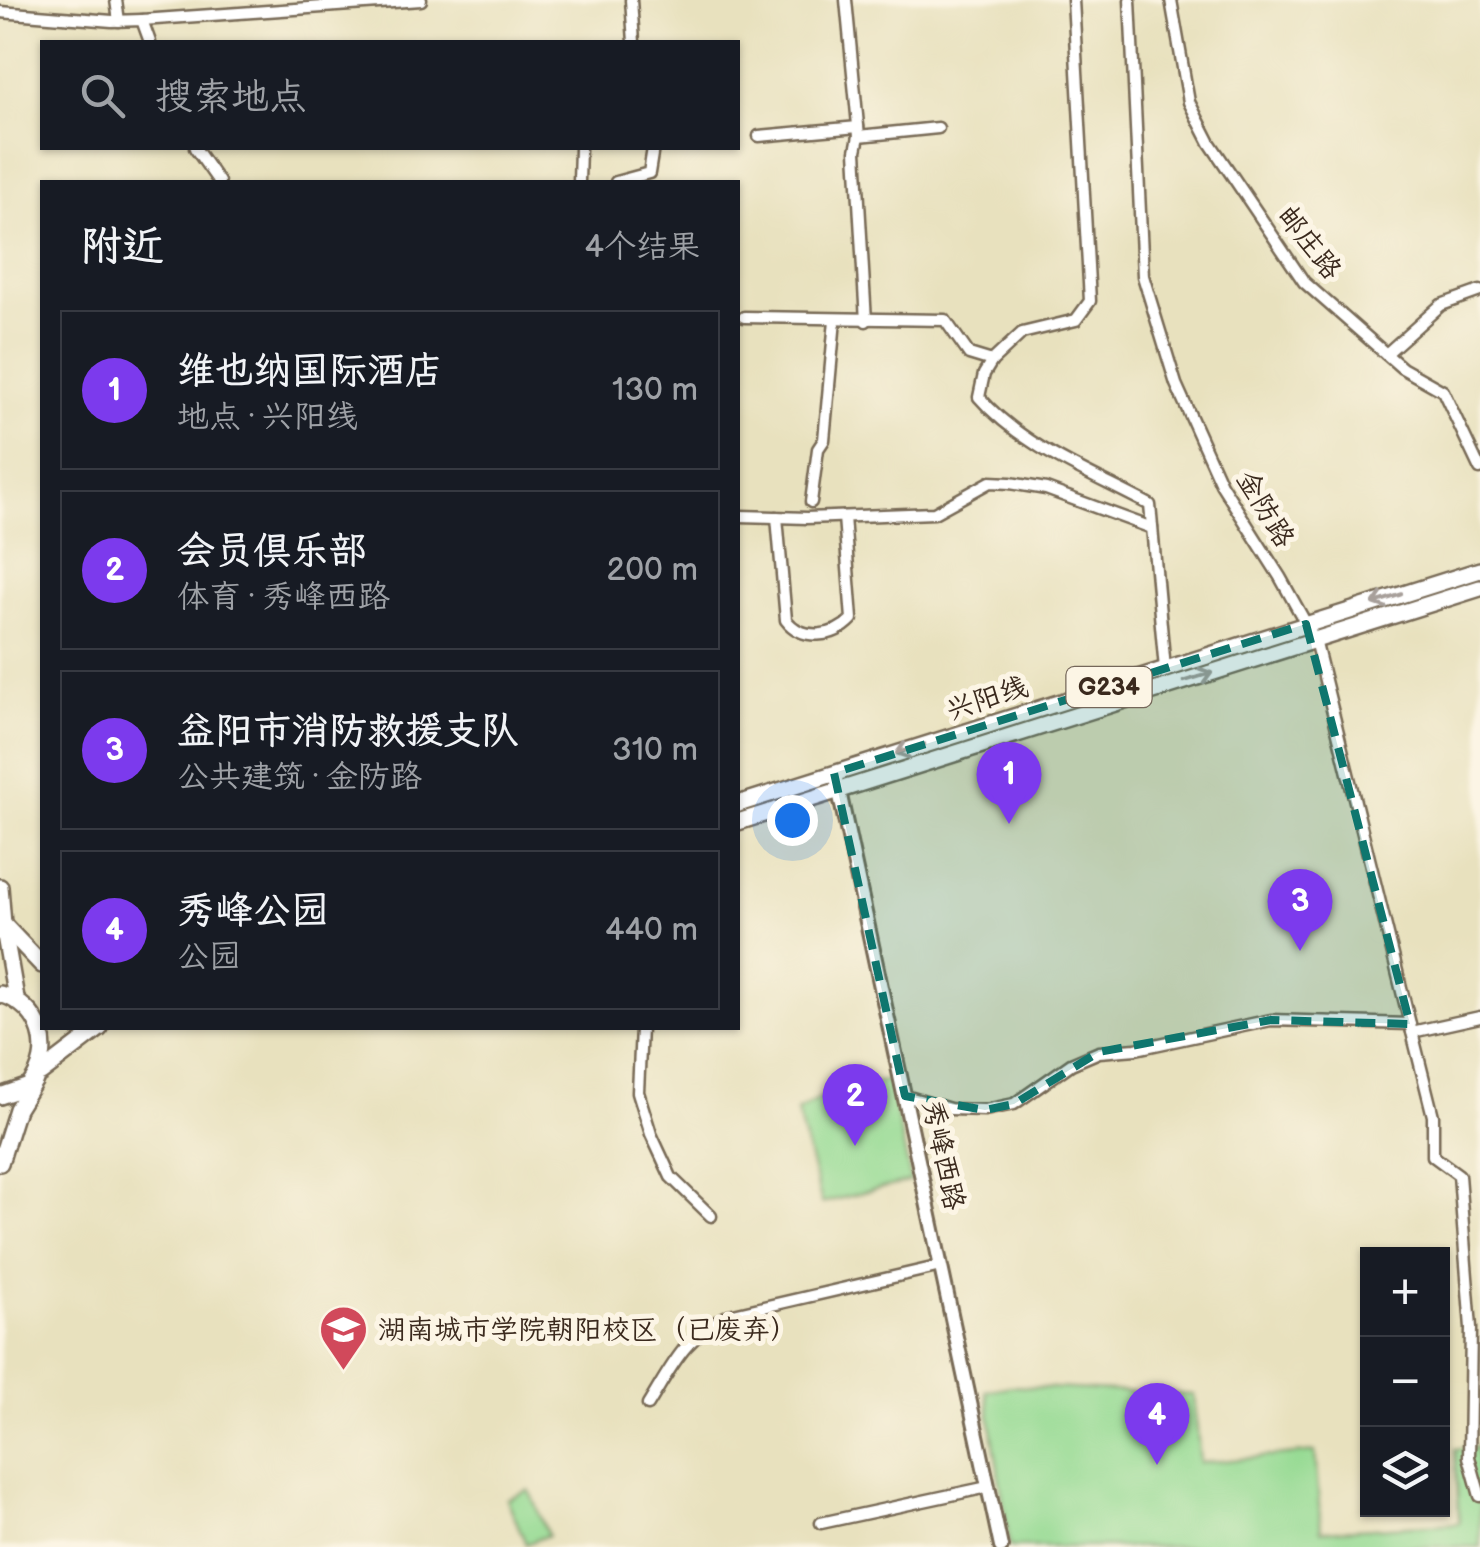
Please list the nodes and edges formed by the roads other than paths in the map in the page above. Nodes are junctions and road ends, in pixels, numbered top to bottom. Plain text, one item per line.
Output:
1 (116, 0) edge
2 (421, 0) edge
3 (631, 0) edge
4 (846, 0) edge
5 (1072, 0) edge
6 (1130, 0) edge
7 (1171, 0) edge
8 (0, 12) edge
9 (142, 20) junction
10 (120, 21) junction
11 (149, 40) edge
12 (634, 40) edge
13 (938, 128) dead end
14 (858, 132) junction
15 (758, 136) dead end
16 (196, 150) edge
17 (580, 150) edge
18 (653, 150) edge
19 (217, 180) edge
20 (579, 180) edge
21 (623, 180) edge
22 (1480, 292) edge
23 (744, 318) dead end
24 (834, 320) junction
25 (866, 320) junction
26 (1386, 354) junction
27 (992, 361) junction
28 (1480, 469) edge
29 (811, 502) dead end
30 (740, 516) dead end
31 (777, 517) junction
32 (844, 517) junction
33 (1152, 528) junction
34 (1480, 570) edge
35 (1480, 588) edge
36 (1306, 624) junction
37 (1315, 640) junction
38 (1165, 669) junction
39 (834, 773) junction
40 (840, 790) junction
41 (740, 803) edge
42 (740, 821) edge
43 (0, 887) edge
44 (3, 924) junction
45 (40, 963) edge
46 (22, 1001) edge
47 (1480, 1017) edge
48 (1411, 1028) junction
49 (97, 1030) edge
50 (641, 1030) edge
51 (38, 1076) junction
52 (0, 1096) edge
53 (905, 1096) junction
54 (0, 1163) edge
55 (710, 1216) dead end
56 (941, 1266) junction
57 (648, 1404) dead end
58 (988, 1487) junction
59 (1480, 1496) edge
60 (821, 1523) dead end
61 (1001, 1547) edge

1 - 10 street
2 - 9 street
3 - 12 street
4 - 14 street
5 - 27 street
6 - 36 street, 金防路
7 - 26 street, 邮庄路
8 - 10 street
9 - 10 street
9 - 11 street
13 - 14 street
14 - 15 street
14 - 25 street
16 - 19 street
17 - 20 street
18 - 21 street
22 - 26 street
23 - 24 street
24 - 25 street
24 - 29 street
25 - 27 street
26 - 28 street, 邮庄路
27 - 33 street
30 - 31 street
31 - 32 street
31 - 32 street
32 - 33 street
33 - 38 street
34 -> 36 main road, 兴阳线 / G234
35 - 37 main road, 兴阳线 / G234
36 - 37 street, 金防路
36 - 38 main road, 兴阳线 / G234
40 -> 37 main road, 兴阳线 / G234
37 - 48 street, 金防路
38 -> 39 main road, 兴阳线 / G234
39 - 40 street, 秀峰西路
39 - 41 main road, 兴阳线 / G234
40 - 42 main road, 兴阳线 / G234
40 - 53 street, 秀峰西路
43 - 44 main road
44 - 45 main road
44 - 46 main road
46 - 51 main road
47 - 48 street
48 - 53 street
48 - 59 street, 金防路
49 - 51 main road
50 - 55 street
51 - 52 main road
51 - 54 main road
53 - 56 street, 秀峰西路
56 - 57 street
56 - 58 street, 秀峰西路
58 - 60 street
58 - 61 street, 秀峰西路

